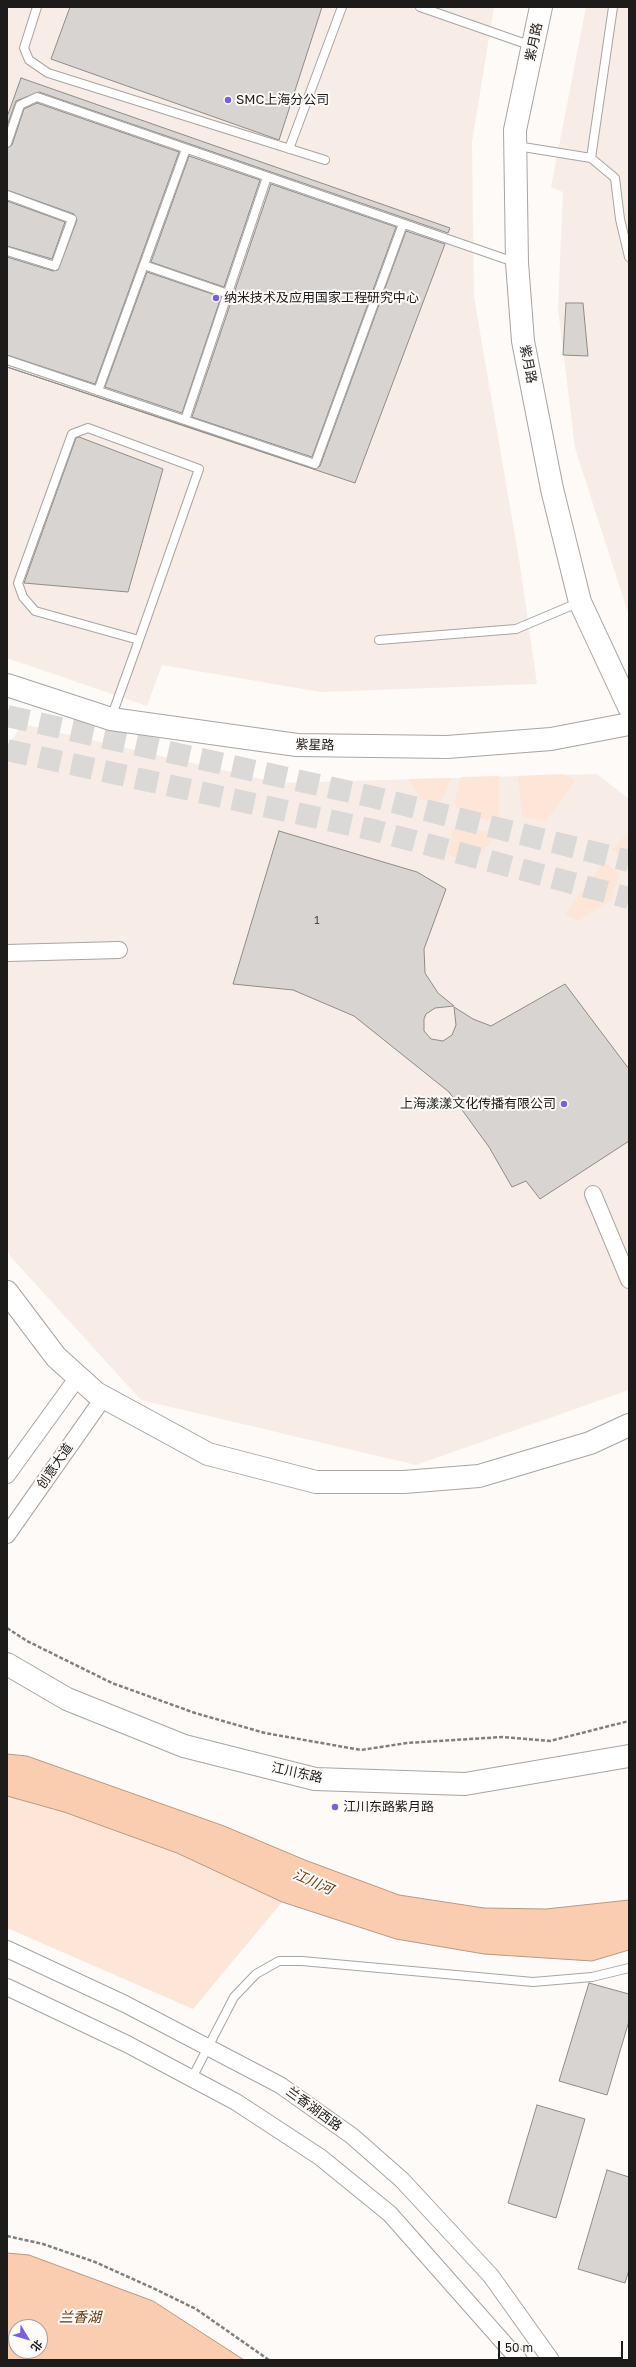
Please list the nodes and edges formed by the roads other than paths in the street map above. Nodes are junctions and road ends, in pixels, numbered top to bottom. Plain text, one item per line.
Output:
1 (38, 7) edge
2 (342, 7) edge
3 (420, 7) edge
4 (542, 7) edge
5 (612, 7) edge
6 (533, 46) junction
7 (7, 143) edge
8 (516, 146) junction
9 (186, 149) junction
10 (289, 149) junction
11 (591, 158) junction
12 (325, 160) dead end
13 (267, 177) junction
14 (7, 195) edge
15 (403, 224) junction
16 (7, 251) edge
17 (629, 257) edge
18 (517, 263) junction
19 (144, 265) junction
20 (228, 294) junction
21 (7, 360) edge
22 (98, 391) junction
23 (186, 420) junction
24 (580, 602) junction
25 (139, 640) junction
26 (379, 640) dead end
27 (7, 687) edge
28 (629, 707) edge
29 (111, 719) junction
30 (629, 724) edge
31 (119, 950) dead end
32 (7, 953) edge
33 (593, 1194) dead end
34 (629, 1280) edge
35 (7, 1292) edge
36 (78, 1377) junction
37 (104, 1397) junction
38 (629, 1425) edge
39 (7, 1474) edge
40 (7, 1535) edge
41 (7, 1664) edge
42 (629, 1756) edge
43 (7, 1949) edge
44 (629, 1968) edge
45 (7, 1987) edge
46 (208, 2047) junction
47 (192, 2078) junction
48 (519, 2360) edge
49 (551, 2360) edge

1 - 10 lane
2 - 10 lane
3 - 6 lane
4 - 6 street, 紫月路
5 - 11 lane
6 - 8 street, 紫月路
7 - 9 lane
8 - 11 lane
8 - 18 street, 紫月路
9 - 13 lane
9 - 19 lane
10 - 12 lane
11 - 17 lane
13 - 15 lane
13 - 20 lane
14 - 16 lane
15 - 18 lane
15 - 23 lane
18 - 24 street, 紫月路
19 - 20 lane
19 - 22 lane
20 - 23 lane
21 - 22 lane
22 - 23 lane
24 - 26 lane
24 - 28 street, 紫月路
25 - 25 lane
25 - 29 lane
27 - 29 street, 紫星路
29 - 30 street, 紫星路
31 - 32 street
33 - 34 street
35 - 36 street
36 - 37 street
36 - 39 street
37 - 38 street
37 - 40 street, 创意大道
41 - 42 street, 江川东路
43 - 46 street, 兰香湖西路
44 - 46 lane
45 - 47 street
46 - 47 lane
46 - 49 street, 兰香湖西路
47 - 48 street

